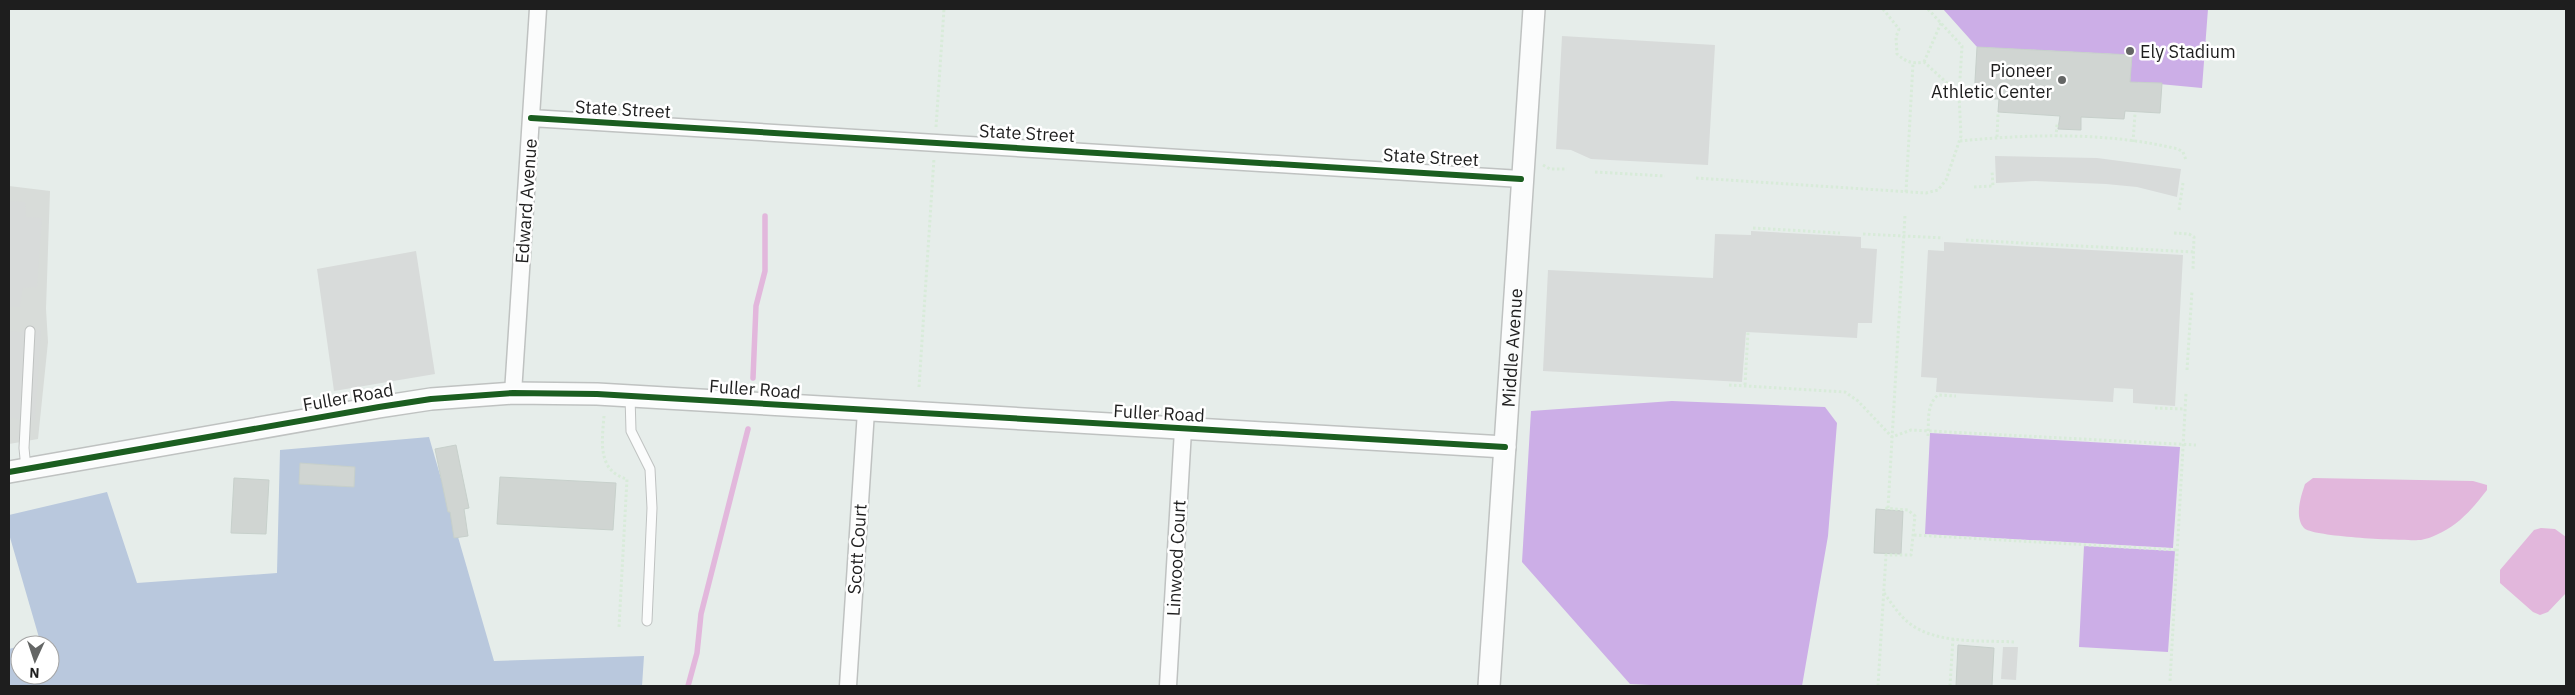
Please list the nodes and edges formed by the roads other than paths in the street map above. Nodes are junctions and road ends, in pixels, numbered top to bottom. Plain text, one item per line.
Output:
1 (538, 9) edge
2 (1534, 9) edge
3 (531, 118) junction
4 (1521, 179) junction
5 (30, 331) dead end
6 (513, 393) junction
7 (630, 396) junction
8 (866, 411) junction
9 (1184, 430) junction
10 (1505, 447) junction
11 (17, 471) edge
12 (647, 621) dead end
13 (848, 686) edge
14 (1168, 686) edge
15 (1489, 686) edge

1 - 3 street, Edward Avenue
2 - 4 street, Middle Avenue
3 - 4 street, State Street
3 - 6 street, Edward Avenue
4 - 10 street, Middle Avenue
5 - 11 lane
6 - 7 street, Fuller Road
6 - 11 street, Fuller Road
7 - 8 street, Fuller Road
7 - 12 lane
8 - 9 street, Fuller Road
8 - 13 street, Scott Court
9 - 10 street, Fuller Road
9 - 14 street, Linwood Court
10 - 15 street, Middle Avenue

